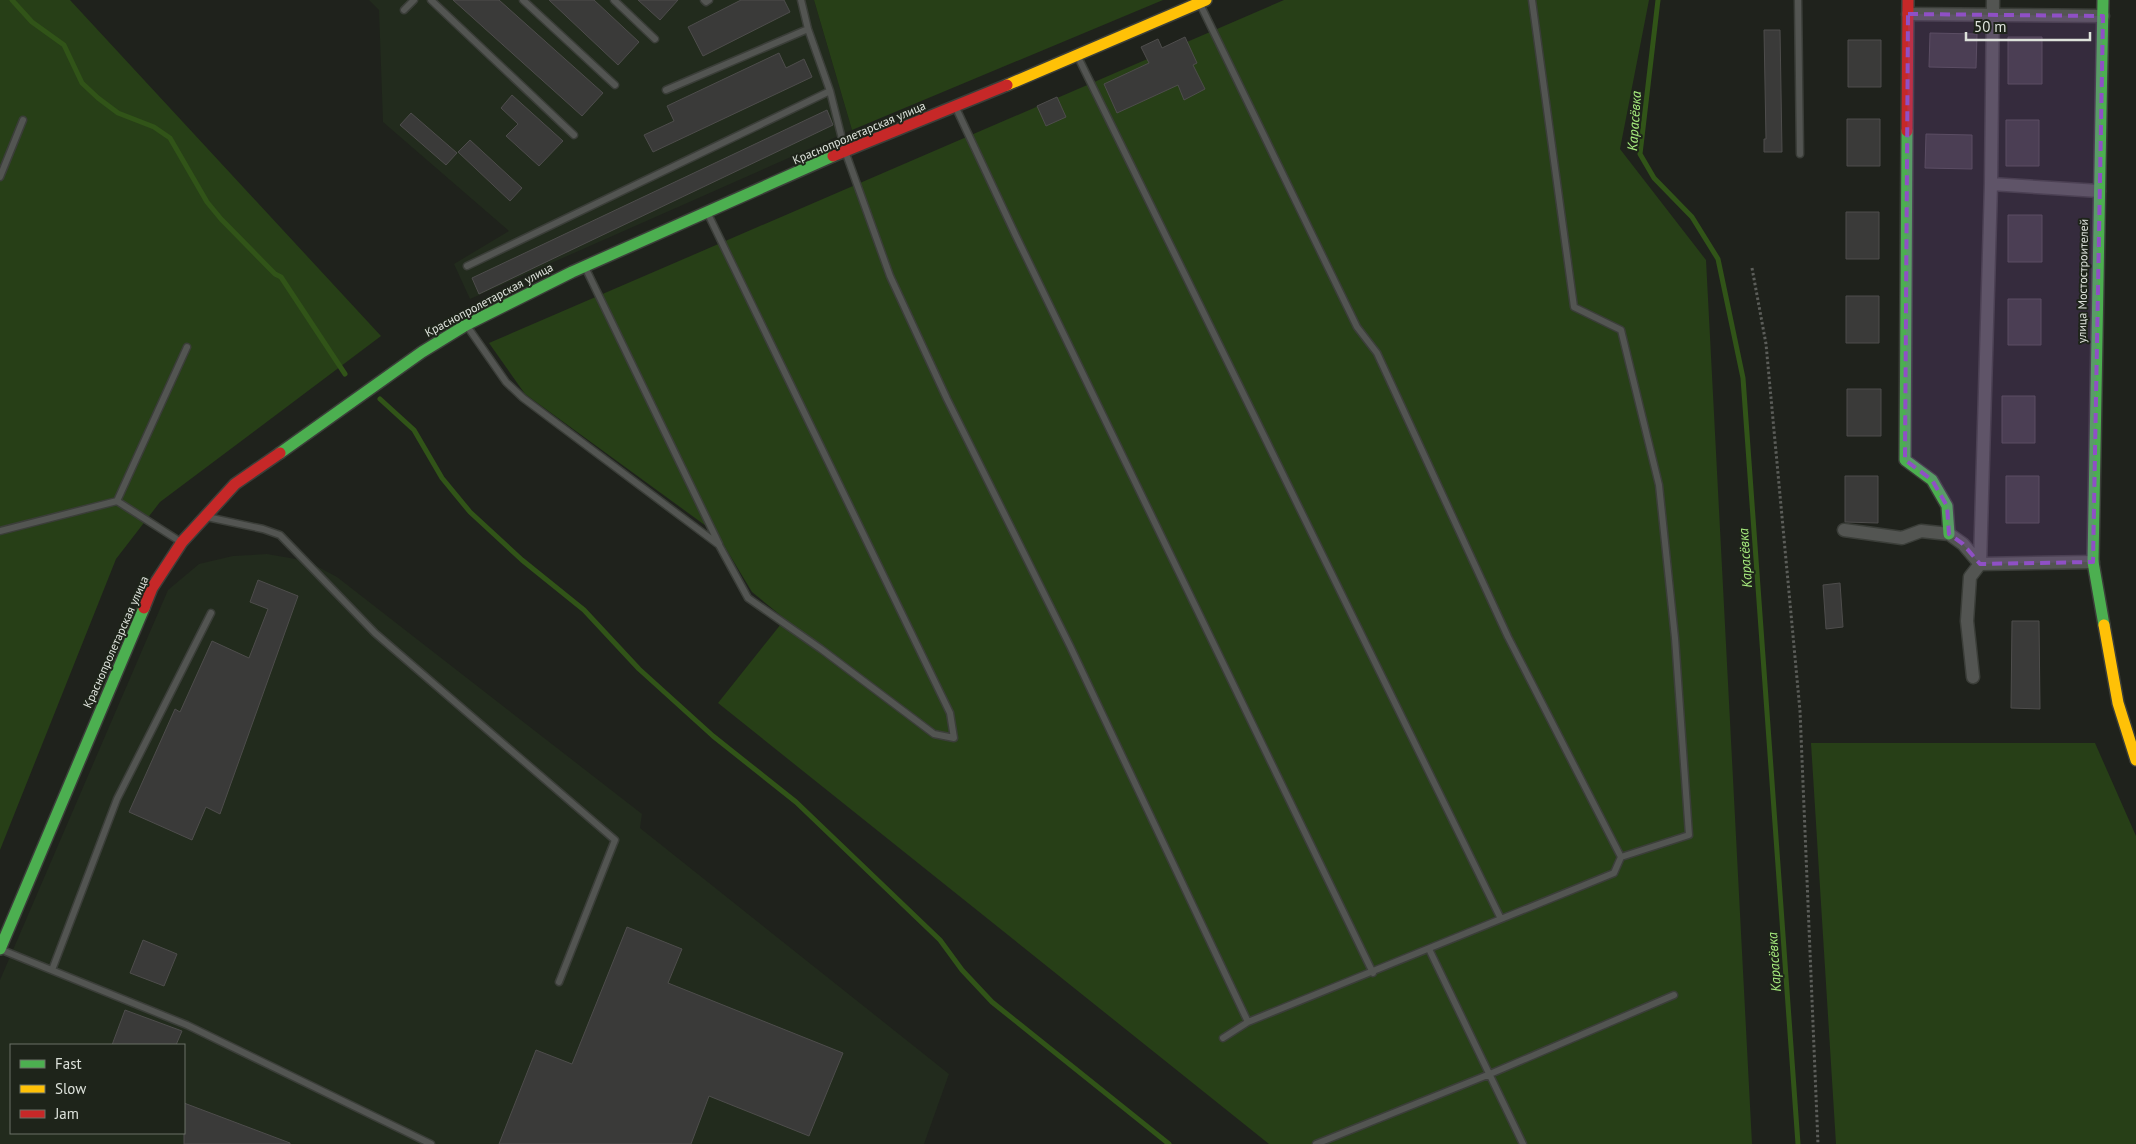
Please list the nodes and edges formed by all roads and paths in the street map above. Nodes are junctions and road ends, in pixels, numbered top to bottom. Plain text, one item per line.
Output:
1 (414, 0) edge
2 (431, 0) edge
3 (523, 0) edge
4 (614, 0) edge
5 (704, 0) edge
6 (709, 0) edge
7 (801, 0) edge
8 (1532, 0) edge
9 (1798, 0) edge
10 (1908, 0) edge
11 (1993, 0) edge
12 (2103, 0) edge
13 (1203, 2) edge
14 (404, 10) dead end
15 (1908, 14) junction
16 (1993, 15) junction
17 (2103, 16) junction
18 (808, 29) junction
19 (655, 39) dead end
20 (1077, 56) junction
21 (615, 85) dead end
22 (666, 90) dead end
23 (830, 91) junction
24 (956, 107) junction
25 (22, 120) dead end
26 (574, 135) dead end
27 (845, 151) junction
28 (1800, 154) dead end
29 (0, 178) edge
30 (1991, 184) junction
31 (2099, 191) junction
32 (707, 213) junction
33 (467, 266) dead end
34 (584, 266) junction
35 (1752, 268) dead end
36 (466, 325) junction
37 (187, 347) dead end
38 (117, 501) junction
39 (204, 516) junction
40 (1844, 530) dead end
41 (0, 531) edge
42 (1949, 534) junction
43 (182, 542) junction
44 (719, 545) junction
45 (2093, 562) junction
46 (1980, 564) junction
47 (211, 613) dead end
48 (1974, 677) dead end
49 (2136, 760) edge
50 (1621, 857) junction
51 (1501, 919) junction
52 (0, 949) edge
53 (1429, 950) junction
54 (52, 970) junction
55 (1373, 973) junction
56 (559, 982) dead end
57 (1674, 995) dead end
58 (1248, 1022) junction
59 (1223, 1038) dead end
60 (1490, 1074) junction
61 (431, 1144) edge
62 (1316, 1144) edge
63 (1523, 1144) edge
64 (1818, 1144) edge

1 - 14 lane
2 - 26 lane
3 - 21 lane
4 - 19 lane
5 - 6 lane
7 - 18 lane
8 - 50 lane
9 - 28 lane
10 - 15 street
11 - 16 street
12 - 17 street, улица Мостостроителей
13 - 20 street, Краснопролетарская улица
13 - 50 lane
15 - 16 street
15 - 42 street
16 - 17 street
16 - 30 street
17 - 31 street, улица Мостостроителей
18 - 22 lane
18 - 23 lane
20 - 24 street, Краснопролетарская улица
20 - 51 lane
23 - 27 lane
23 - 33 lane
24 - 27 street, Краснопролетарская улица
24 - 55 lane
25 - 29 lane
27 - 32 street, Краснопролетарская улица
27 - 58 lane
30 - 31 street
30 - 46 street
31 - 45 street, улица Мостостроителей
32 - 34 street, Краснопролетарская улица
32 - 44 lane
34 - 36 street, Краснопролетарская улица
34 - 44 lane
35 - 64 path
36 - 39 street, Краснопролетарская улица
36 - 44 lane
37 - 38 lane
38 - 41 lane
38 - 43 lane
39 - 43 street, Краснопролетарская улица
39 - 56 lane
40 - 42 street
42 - 46 street
43 - 52 street, Краснопролетарская улица
45 - 46 street
45 - 49 street, улица Мостостроителей
46 - 48 street
47 - 54 lane
50 - 51 lane
51 - 53 lane
52 - 54 lane
53 - 55 lane
53 - 60 lane
54 - 61 lane
55 - 58 lane
57 - 60 lane
58 - 59 lane
60 - 62 lane
60 - 63 lane

